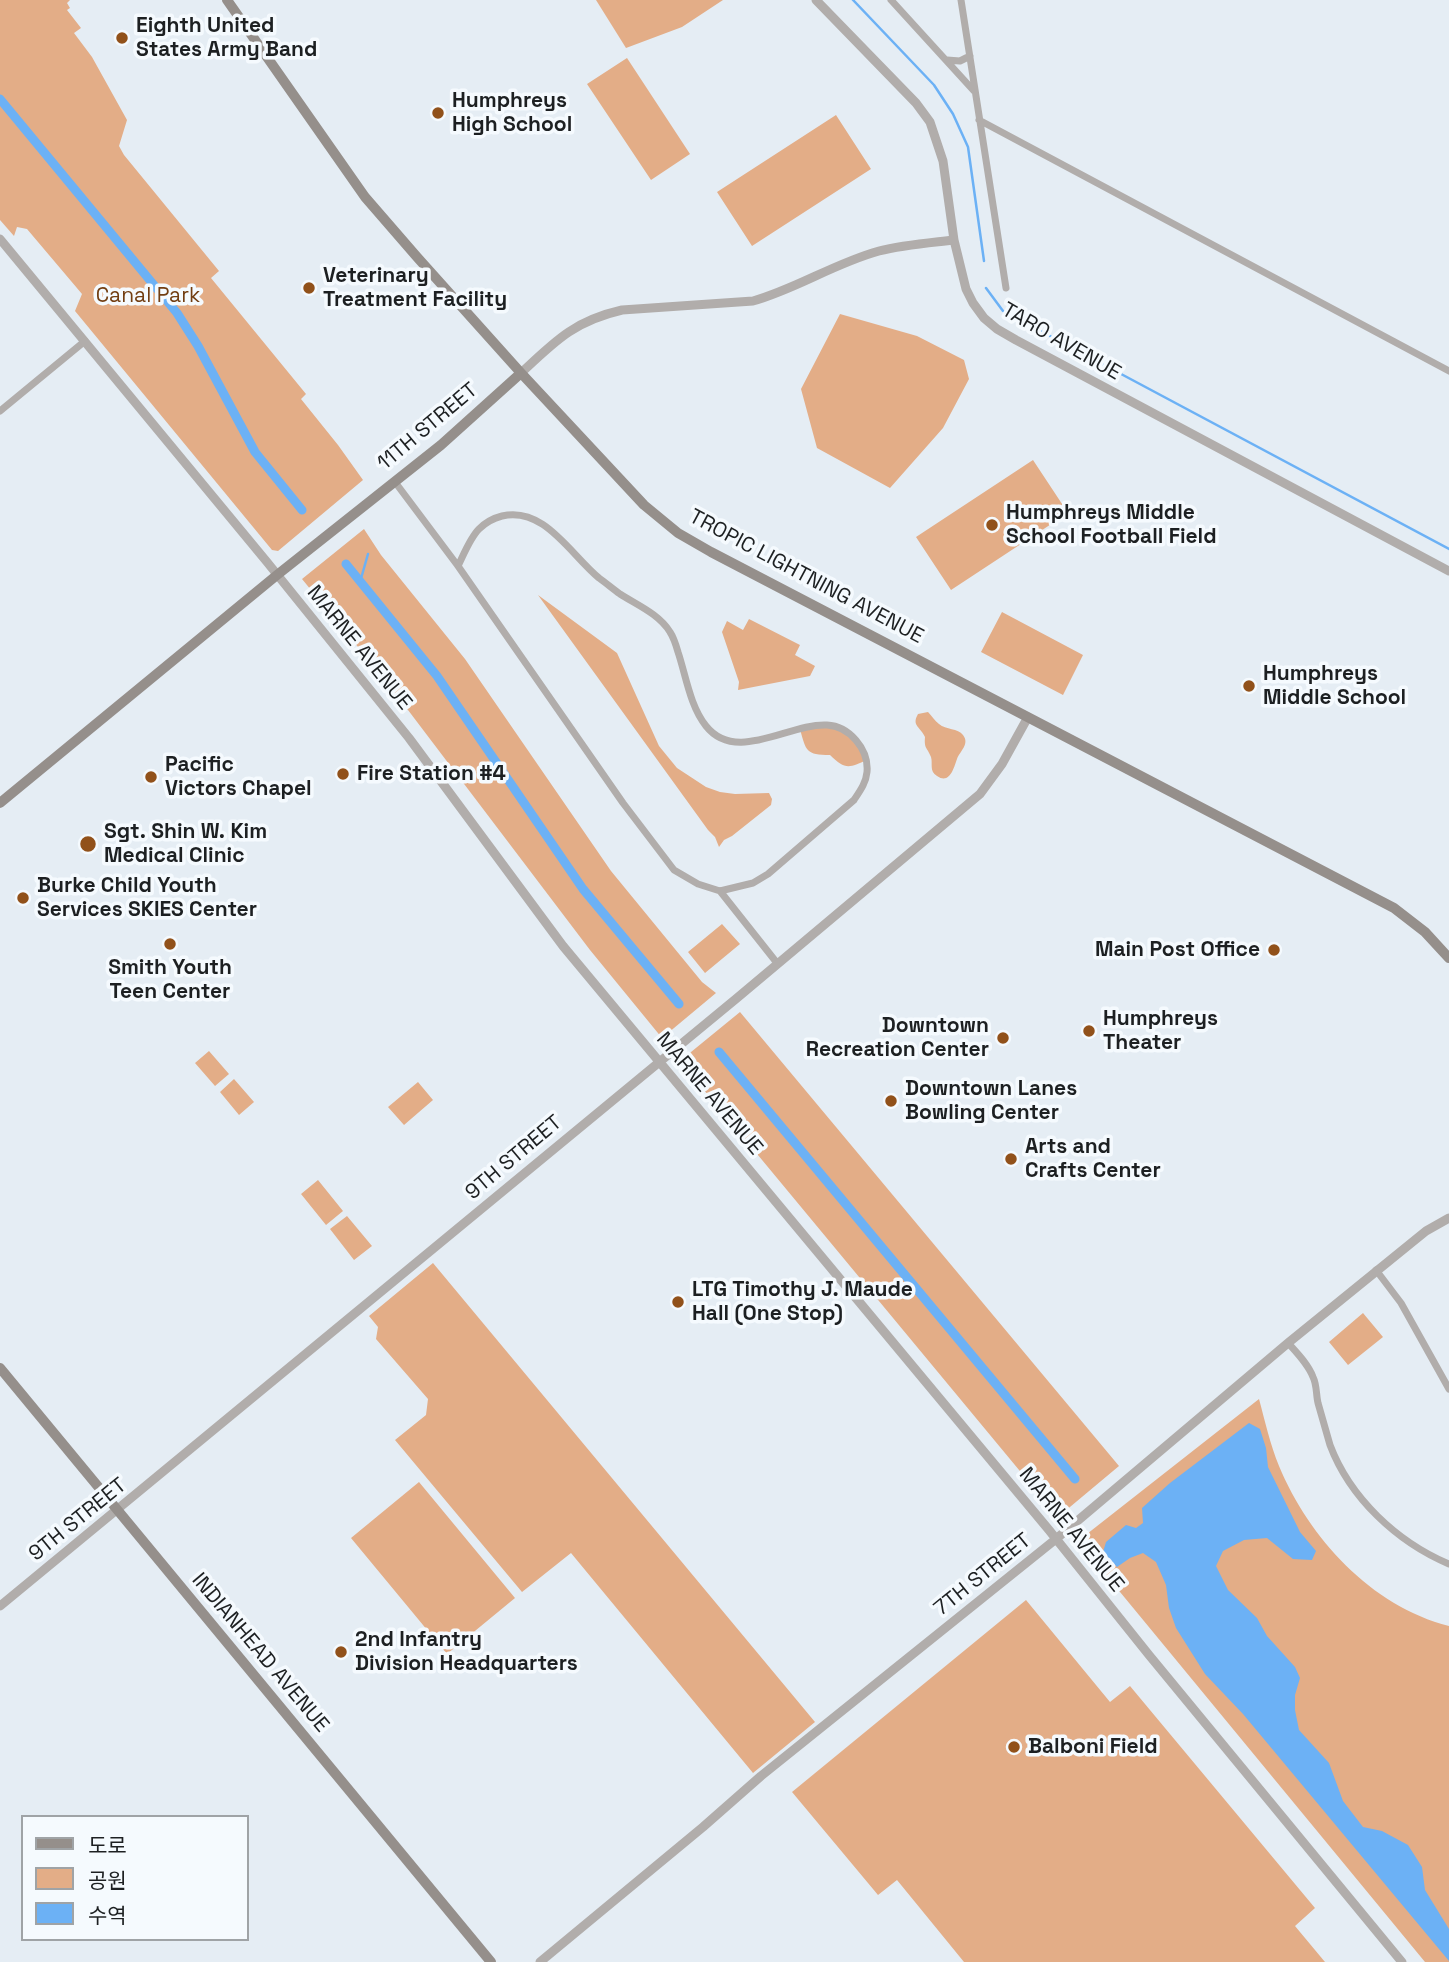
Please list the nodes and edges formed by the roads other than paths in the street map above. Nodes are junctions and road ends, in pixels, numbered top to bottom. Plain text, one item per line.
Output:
1 (227, 0) edge
2 (816, 0) edge
3 (891, 0) edge
4 (961, 0) edge
5 (970, 56) junction
6 (947, 60) junction
7 (975, 91) junction
8 (979, 120) junction
9 (0, 239) edge
10 (954, 240) junction
11 (1006, 288) dead end
12 (85, 341) junction
13 (1449, 372) edge
14 (521, 373) junction
15 (0, 411) edge
16 (395, 482) junction
17 (458, 566) junction
18 (1449, 572) edge
19 (277, 575) junction
20 (1028, 717) junction
21 (0, 803) edge
22 (720, 891) junction
23 (1449, 958) edge
24 (777, 964) junction
25 (659, 1060) junction
26 (1449, 1218) edge
27 (1376, 1270) junction
28 (1288, 1343) junction
29 (0, 1368) edge
30 (1449, 1389) edge
31 (117, 1510) junction
32 (1056, 1539) junction
33 (1449, 1564) edge
34 (0, 1606) edge
35 (491, 1962) edge
36 (540, 1962) edge
37 (1402, 1962) edge

1 - 14 main road, TROPIC LIGHTNING AVENUE
2 - 10 street, TARO AVENUE
3 - 6 street
4 - 5 street
5 - 6 street
5 - 7 street
6 - 7 street
7 - 8 street
8 - 11 street
8 - 13 street
9 - 12 street, MARNE AVENUE
10 - 14 street, 11TH STREET
10 - 18 street, TARO AVENUE
12 - 15 street
12 - 19 street, MARNE AVENUE
14 - 16 main road, 11TH STREET
14 - 20 main road, TROPIC LIGHTNING AVENUE
16 - 17 street
16 - 19 main road, 11TH STREET
17 - 22 street
17 - 22 street
19 - 21 main road, 11TH STREET
19 - 25 street, MARNE AVENUE
20 - 23 main road, TROPIC LIGHTNING AVENUE
20 - 24 street, 9TH STREET
22 - 24 street
24 - 25 street, 9TH STREET
25 - 31 street, 9TH STREET
25 - 32 street, MARNE AVENUE
26 - 27 street, 7TH STREET
27 - 28 street, 7TH STREET
27 - 30 street
28 - 32 street, 7TH STREET
28 - 33 street
29 - 31 main road, INDIANHEAD AVENUE
31 - 34 street, 9TH STREET
31 - 35 main road, INDIANHEAD AVENUE
32 - 36 street, 7TH STREET
32 - 37 street, MARNE AVENUE

